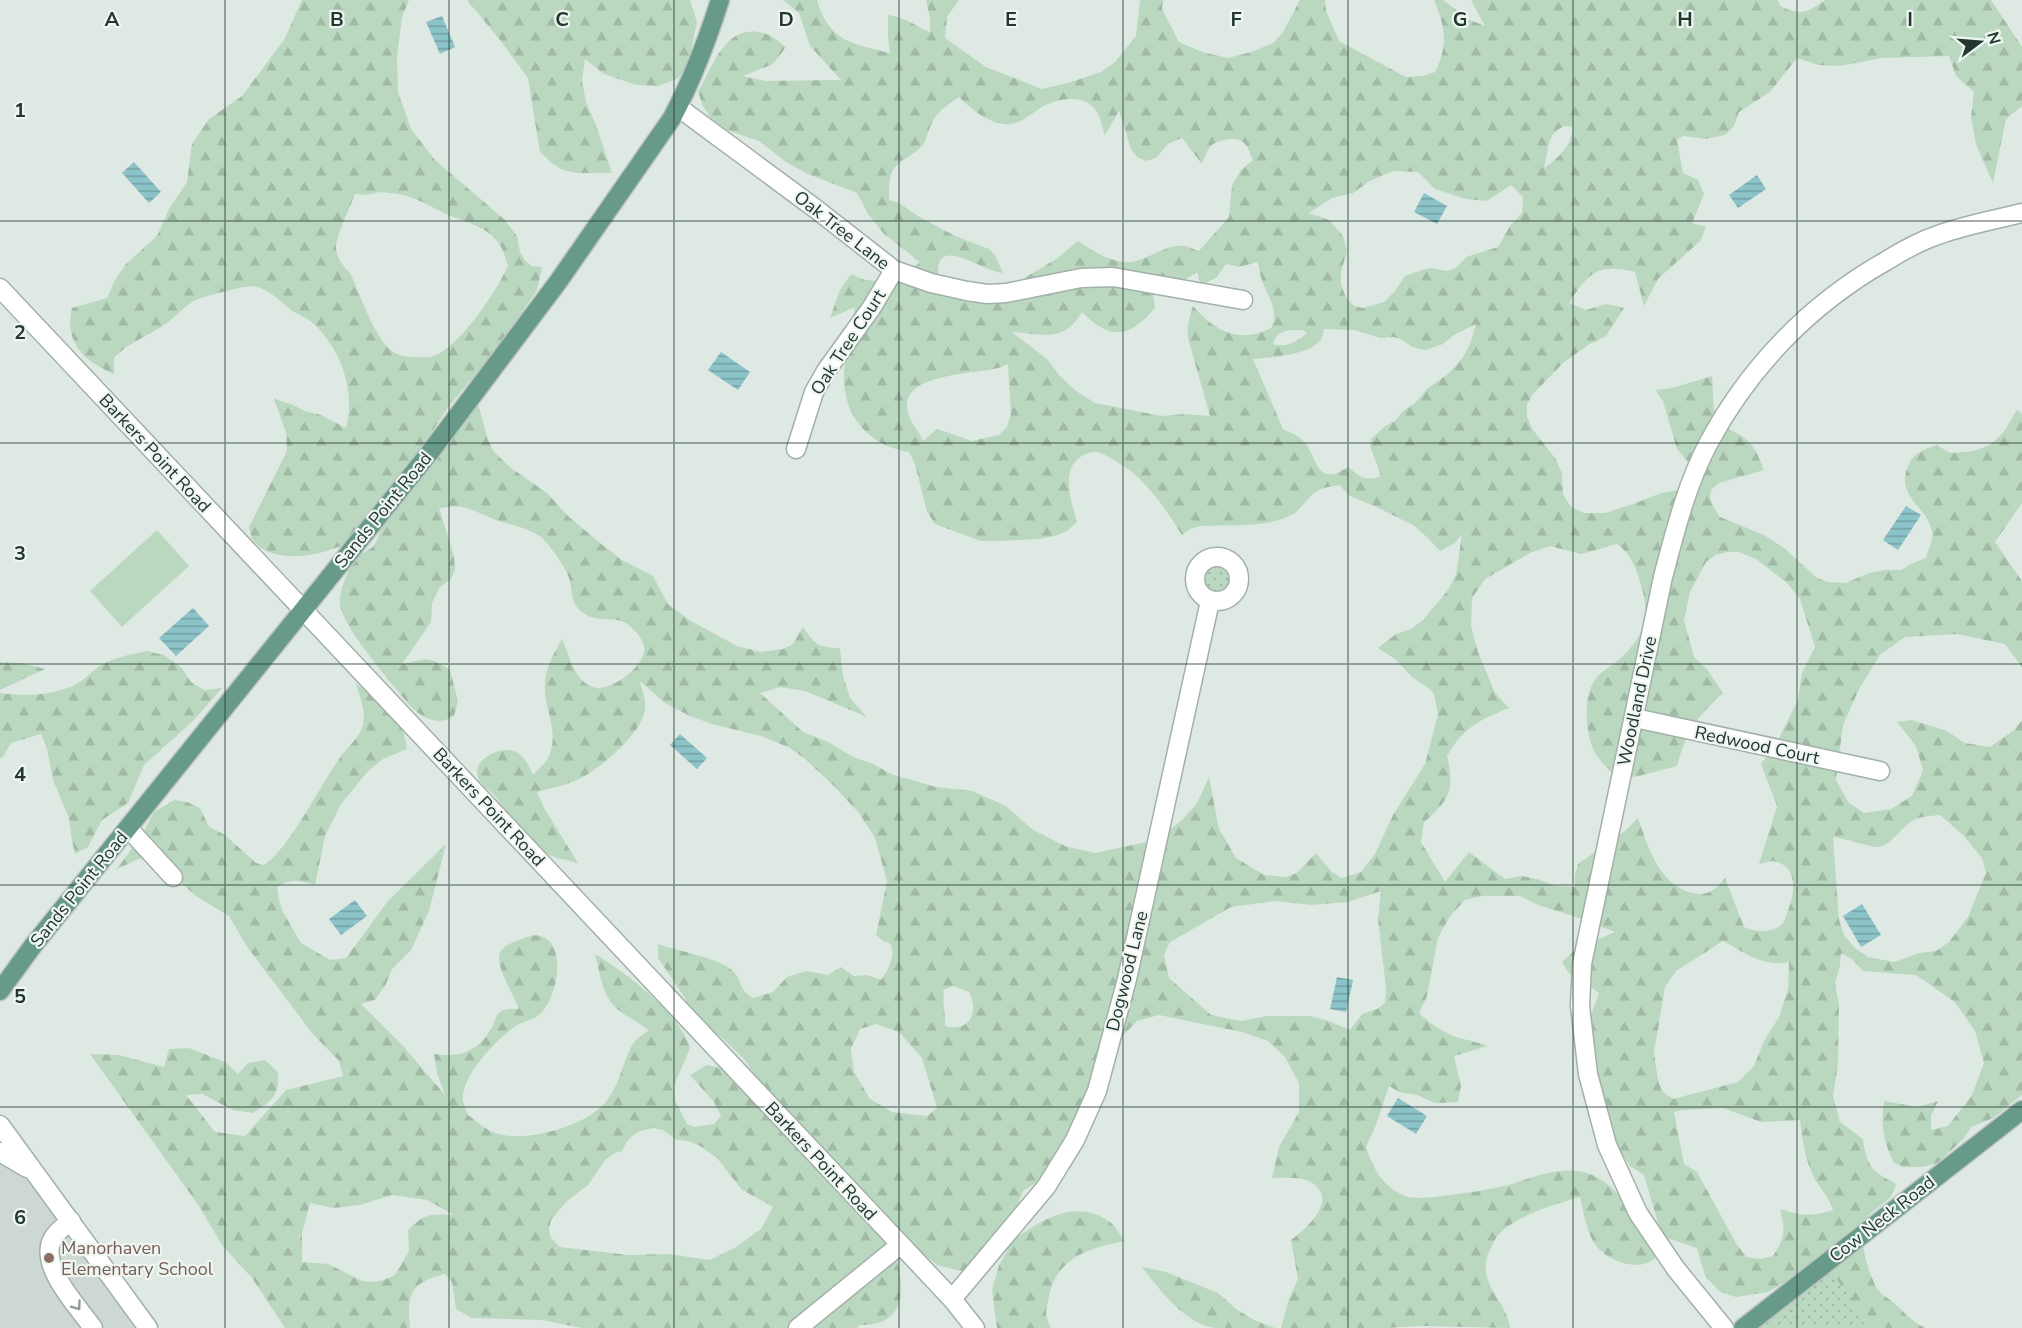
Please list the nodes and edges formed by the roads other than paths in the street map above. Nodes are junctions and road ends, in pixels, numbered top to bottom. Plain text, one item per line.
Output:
1 (720, 0) edge
2 (678, 107) junction
3 (2022, 213) edge
4 (894, 270) junction
5 (0, 288) edge
6 (1243, 300) dead end
7 (796, 449) dead end
8 (1210, 601) dead end
9 (303, 610) junction
10 (1635, 718) junction
11 (1880, 771) dead end
12 (128, 828) junction
13 (173, 877) dead end
14 (0, 991) edge
15 (2022, 1110) edge
16 (0, 1125) edge
17 (0, 1152) edge
18 (38, 1176) junction
19 (70, 1221) junction
20 (900, 1245) junction
21 (952, 1299) junction
22 (142, 1326) edge
23 (93, 1328) edge
24 (798, 1328) edge
25 (975, 1328) edge
26 (1724, 1328) edge
27 (1743, 1328) edge

1 - 2 main road, Sands Point Road
2 - 4 street, Oak Tree Lane
2 - 9 main road, Sands Point Road
3 - 10 street, Woodland Drive
4 - 6 street, Oak Tree Lane
4 - 7 street, Oak Tree Court
5 - 9 street, Barkers Point Road
8 - 21 street, Dogwood Lane
9 - 12 main road, Sands Point Road
9 - 20 street, Barkers Point Road
10 - 11 street, Redwood Court
10 - 26 street, Woodland Drive
12 - 13 street
12 - 14 main road, Sands Point Road
15 - 27 main road, Cow Neck Road
16 - 18 street
17 - 18 street
18 - 19 street
19 - 22 street
19 -> 23 street
20 - 21 street, Barkers Point Road
20 - 24 street
21 - 25 street, Barkers Point Road

